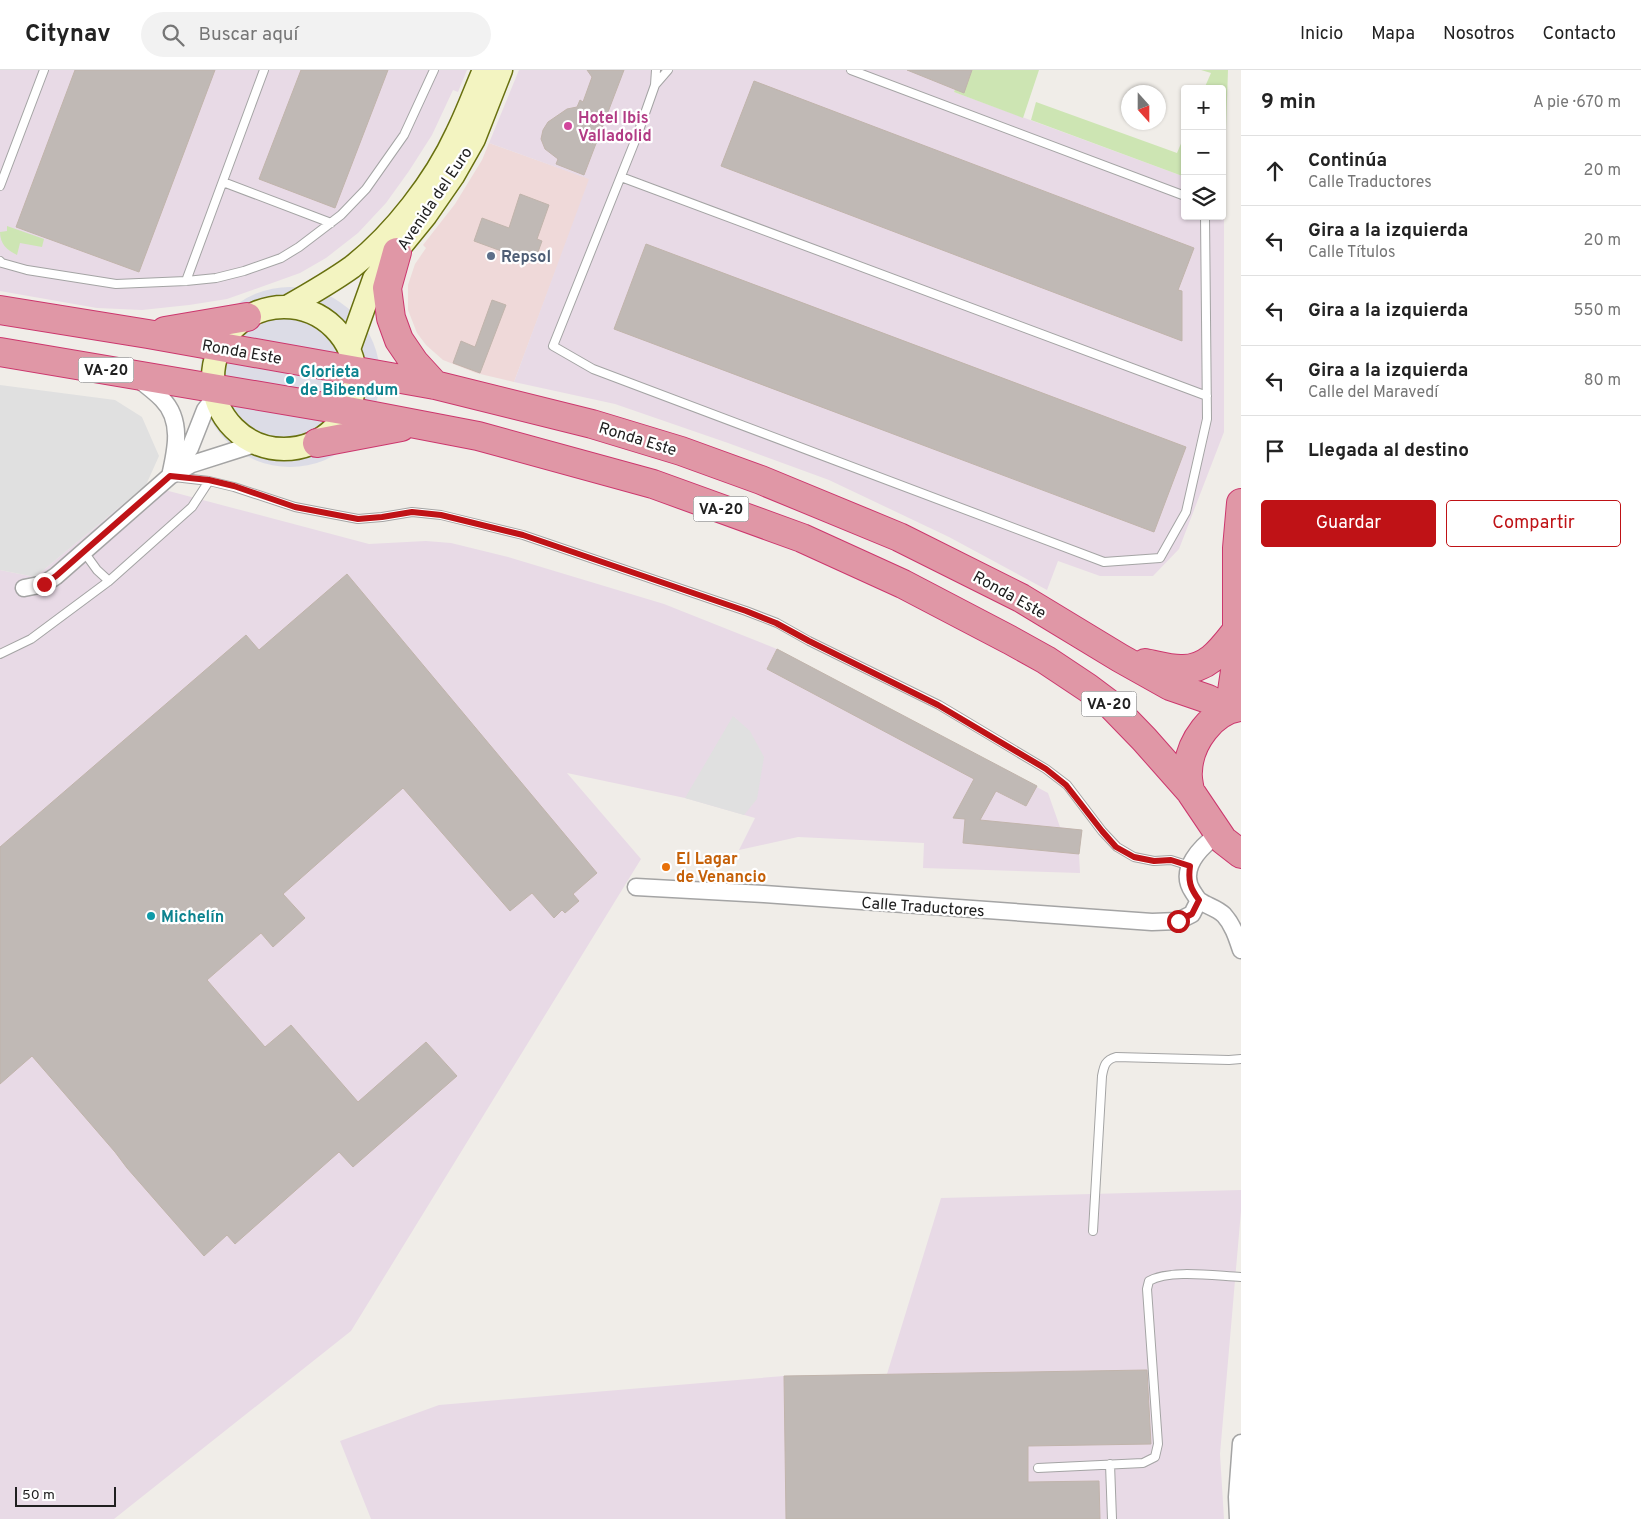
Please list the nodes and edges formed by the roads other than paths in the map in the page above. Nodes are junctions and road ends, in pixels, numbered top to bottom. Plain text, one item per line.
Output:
1 (44, 70) edge
2 (264, 70) edge
3 (434, 70) edge
4 (484, 70) edge
5 (501, 70) edge
6 (656, 70) edge
7 (668, 70) edge
8 (852, 70) edge
9 (655, 85) junction
10 (620, 177) junction
11 (223, 182) junction
12 (0, 186) edge
13 (1181, 194) edge
14 (1205, 220) edge
15 (331, 222) junction
16 (397, 252) junction
17 (0, 261) edge
18 (186, 282) junction
19 (287, 307) junction
20 (0, 310) edge
21 (247, 317) junction
22 (148, 334) junction
23 (219, 347) junction
24 (0, 352) edge
25 (352, 360) junction
26 (132, 374) junction
27 (435, 385) junction
28 (214, 392) junction
29 (1207, 396) junction
30 (348, 411) junction
31 (415, 425) junction
32 (316, 442) junction
33 (255, 444) junction
34 (170, 476) junction
35 (209, 480) junction
36 (1241, 503) edge
37 (84, 552) junction
38 (109, 580) junction
39 (24, 588) dead end
40 (1237, 630) junction
41 (0, 654) edge
42 (1120, 658) junction
43 (1233, 708) edge
44 (1190, 791) junction
45 (1227, 842) edge
46 (1190, 866) junction
47 (1241, 874) edge
48 (636, 887) dead end
49 (1199, 900) junction
50 (1241, 950) edge
51 (1241, 1059) edge
52 (1094, 1231) dead end
53 (1241, 1277) edge
54 (1241, 1443) edge
55 (1110, 1464) junction
56 (1038, 1468) dead end
57 (1112, 1519) edge
58 (1238, 1519) edge

1 - 12 lane
2 - 11 lane
3 - 15 lane
4 - 19 street, Avenida del Euro
5 - 16 street, Avenida del Euro
6 - 9 lane
7 - 9 lane
8 - 13 lane
9 - 10 lane
10 - 29 lane
10 - 29 lane
11 - 15 lane
11 - 18 lane
14 - 29 lane
15 - 18 lane
16 - 25 street, Avenida del Euro
16 - 27 highway
17 - 18 lane
19 - 21 street
19 - 25 street
20 - 22 highway, Ronda Este / VA-20
21 - 22 highway
21 - 23 street
22 - 23 highway, Ronda Este / VA-20
23 - 25 highway, Ronda Este / VA-20
23 - 28 street
24 - 26 highway, VA-20
25 - 27 highway, Ronda Este / VA-20
25 - 30 street, Avenida del Euro
26 - 28 highway, VA-20
26 - 34 street
27 - 42 highway, Ronda Este / VA-20
28 - 30 highway, VA-20
28 - 33 street
28 - 34 street
30 - 31 highway, VA-20
30 - 32 street
31 - 32 highway
31 - 44 highway, VA-20
32 - 33 street
33 - 34 street
34 - 35 lane
34 - 37 street
35 - 38 lane
35 - 46 lane
36 - 40 highway
37 - 38 lane
37 - 39 street
38 - 41 lane
40 - 42 highway
40 - 43 highway
42 - 43 highway, Ronda Este / VA-20
43 - 44 highway
44 - 45 highway, VA-20
45 - 46 street
45 - 47 highway
46 - 49 street
48 - 49 street, Calle Traductores
49 - 50 street
51 - 52 lane
53 - 55 lane
54 - 58 street
55 - 56 lane
55 - 57 lane

